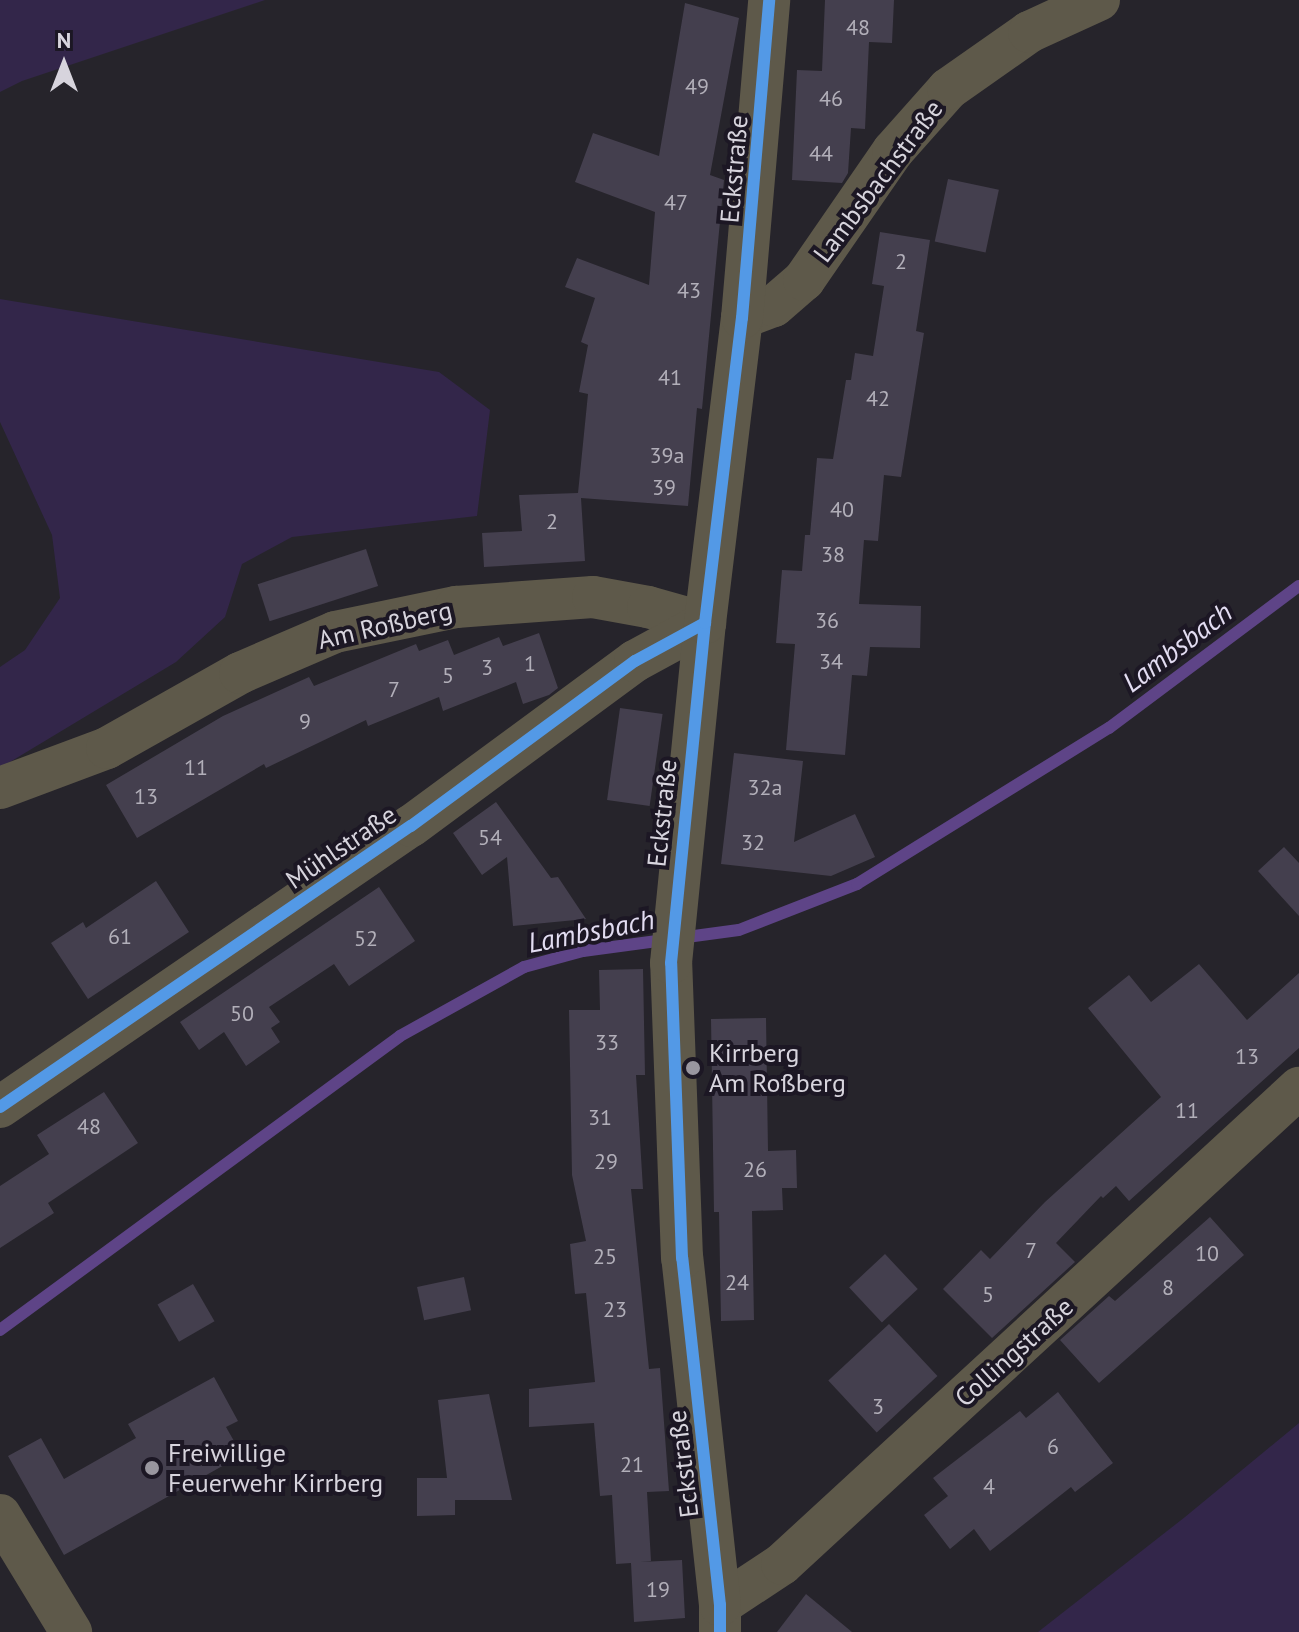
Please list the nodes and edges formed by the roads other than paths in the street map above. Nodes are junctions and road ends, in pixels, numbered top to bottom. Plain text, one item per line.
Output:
1 (769, 0) edge
2 (1099, 0) edge
3 (742, 318) junction
4 (705, 623) junction
5 (0, 788) edge
6 (1299, 1088) edge
7 (0, 1107) edge
8 (0, 1515) edge
9 (720, 1618) edge
10 (71, 1632) edge

1 - 3 street, Eckstraße
2 - 3 street, Lambsbachstraße
3 - 4 street, Eckstraße
4 - 5 street, Am Roßberg
4 - 7 street, Mühlstraße
4 - 9 street, Eckstraße
6 - 9 street, Collingstraße
8 - 10 street

